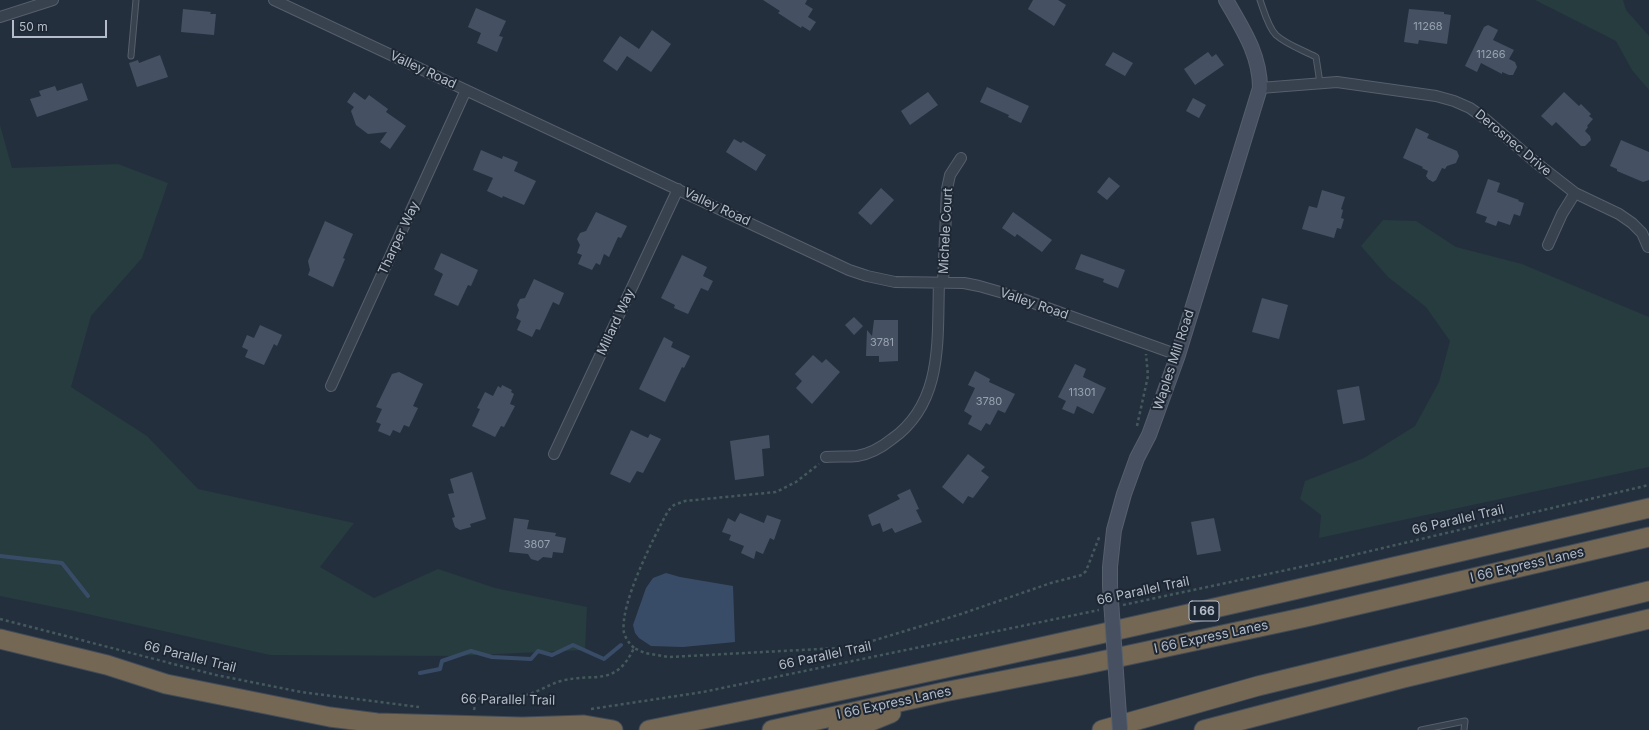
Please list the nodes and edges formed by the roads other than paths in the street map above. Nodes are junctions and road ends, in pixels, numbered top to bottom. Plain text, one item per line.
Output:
1 (53, 0) edge
2 (136, 0) edge
3 (274, 0) edge
4 (1226, 0) edge
5 (1260, 0) edge
6 (0, 17) edge
7 (131, 56) dead end
8 (1320, 83) junction
9 (1260, 88) junction
10 (466, 90) junction
11 (961, 158) dead end
12 (678, 189) junction
13 (1575, 193) junction
14 (1548, 245) dead end
15 (1648, 247) edge
16 (941, 283) junction
17 (1178, 355) junction
18 (331, 386) dead end
19 (554, 454) dead end
20 (826, 457) road end
21 (1649, 508) edge
22 (1649, 537) edge
23 (1649, 591) edge
24 (1649, 619) edge
25 (0, 639) edge
26 (944, 692) junction
27 (613, 730) edge
28 (649, 730) edge
29 (772, 730) edge
30 (838, 730) edge
31 (1102, 730) edge
32 (1120, 730) edge
33 (1204, 730) edge
34 (1421, 730) edge
35 (1464, 730) edge

1 - 6 street
2 - 7 lane
3 - 10 street, Valley Road
4 - 9 main road, Waples Mill Road
5 - 8 lane
8 - 9 street, Derosnec Drive
8 - 13 street, Derosnec Drive
9 - 17 main road, Waples Mill Road
10 - 12 street, Valley Road
10 - 18 street, Tharper Way
11 - 16 street, Michele Court
12 - 16 street, Valley Road
12 - 19 street, Millard Way
13 - 14 street
13 - 15 street, Derosnec Drive
16 - 17 street, Valley Road
16 - 20 street, Michele Court
17 - 32 main road, Waples Mill Road, bridge
21 - 28 highway, I 66
22 - 26 highway, I 66 Express Lanes
23 - 31 highway
24 - 33 highway
25 - 27 highway
26 - 29 highway, I 66 Express Lanes
26 - 30 highway
34 - 35 lane

